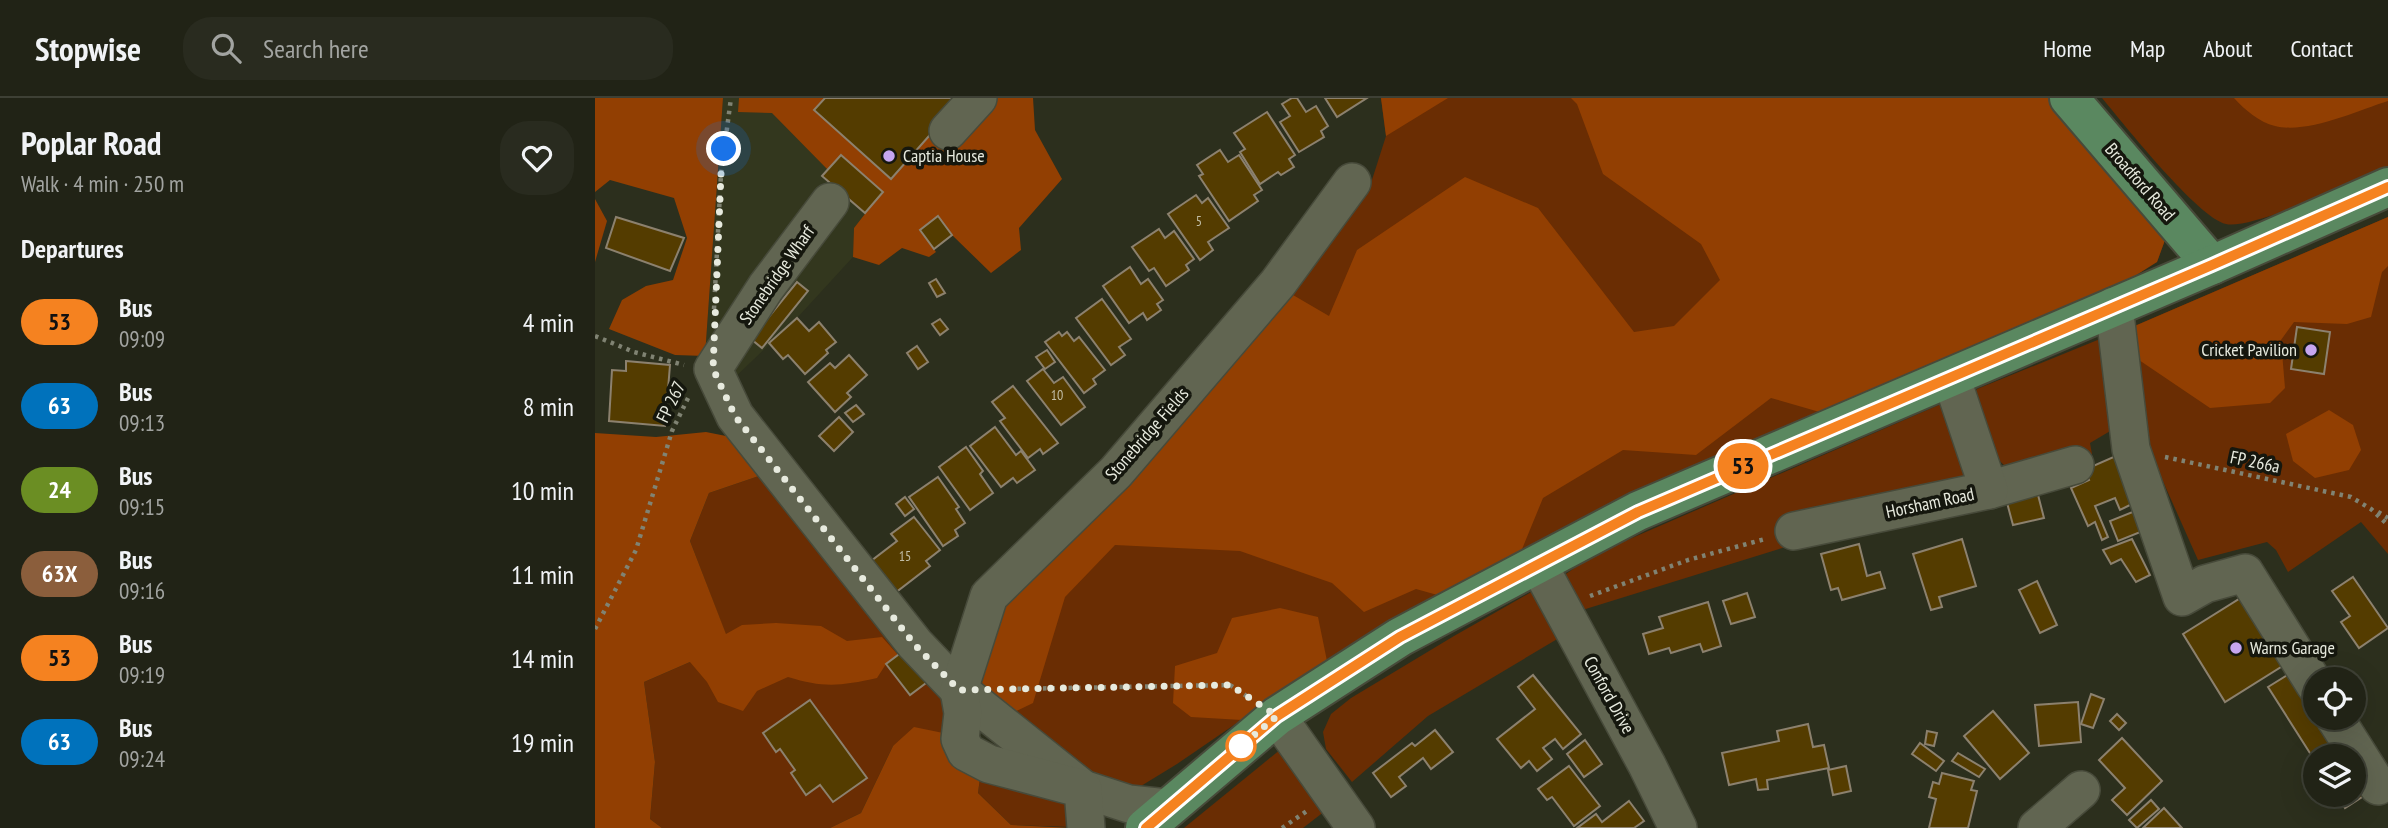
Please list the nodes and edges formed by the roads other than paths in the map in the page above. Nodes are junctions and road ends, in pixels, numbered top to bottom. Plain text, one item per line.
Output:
1 (978, 98) edge
2 (2069, 98) edge
3 (949, 131) dead end
4 (1352, 182) dead end
5 (2388, 187) edge
6 (830, 202) dead end
7 (2212, 265) junction
8 (2114, 306) junction
9 (1951, 377) junction
10 (2075, 465) dead end
11 (1990, 490) junction
12 (1794, 531) road end
13 (1538, 564) junction
14 (2304, 667) edge
15 (959, 690) junction
16 (1277, 716) junction
17 (2343, 730) edge
18 (2378, 786) dead end
19 (1083, 789) junction
20 (2081, 790) dead end
21 (1156, 818) edge
22 (2041, 827) edge
23 (1086, 828) edge
24 (1356, 828) edge
25 (1678, 828) edge

1 - 3 street
2 - 7 main road, Broadford Road
4 - 15 street, Stonebridge Fields
5 - 7 main road
6 - 15 street, Stonebridge Wharf
7 - 8 main road
8 - 9 main road
8 - 14 street
9 - 11 street, Horsham Road
9 - 13 main road
10 - 11 street
11 - 12 street, Horsham Road
13 - 16 main road
13 - 25 street, Conford Drive
15 - 19 street
16 - 21 main road
16 - 24 street
17 - 18 street
19 - 21 street
19 - 23 street
20 - 22 street

